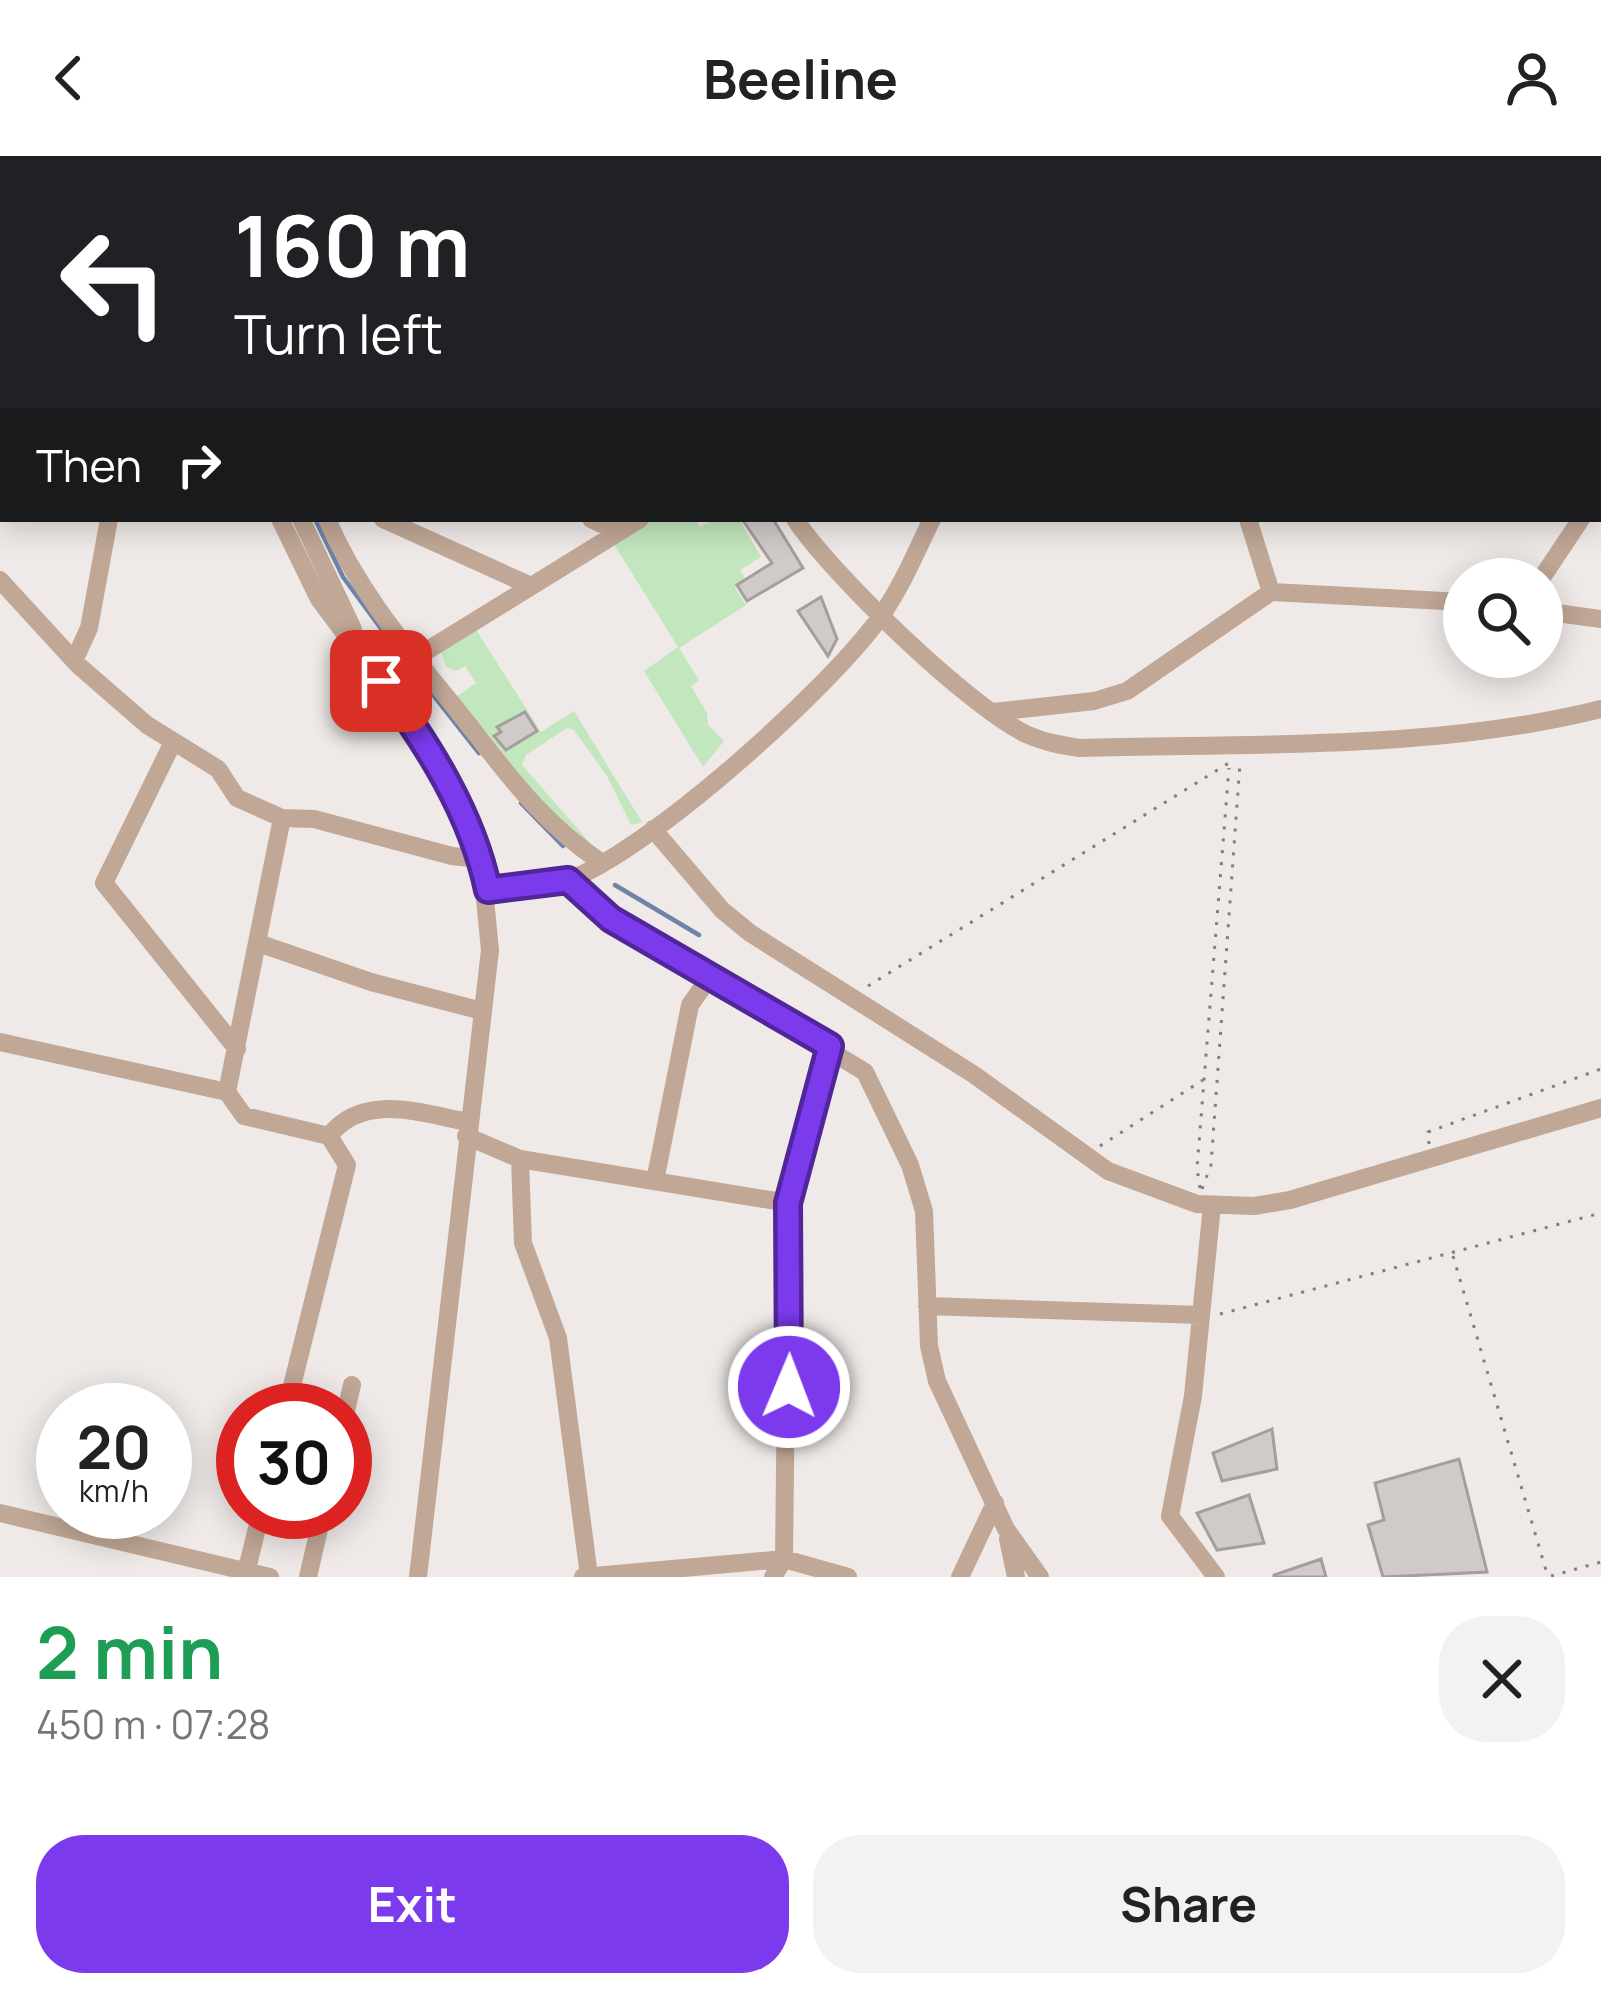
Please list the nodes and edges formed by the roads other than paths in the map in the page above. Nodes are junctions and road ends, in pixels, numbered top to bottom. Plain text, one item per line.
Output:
1 (108, 522) edge
2 (281, 522) edge
3 (317, 522) edge
4 (317, 522) edge
5 (597, 522) edge
6 (635, 522) edge
7 (798, 522) edge
8 (930, 522) edge
9 (1249, 522) edge
10 (1579, 522) edge
11 (416, 526) edge
12 (618, 532) junction
13 (1554, 558) edge
14 (0, 580) edge
15 (531, 586) junction
16 (1271, 592) junction
17 (1443, 601) edge
18 (1563, 614) edge
19 (881, 616) junction
20 (1601, 619) edge
21 (356, 648) junction
22 (415, 658) junction
23 (74, 661) junction
24 (1601, 710) edge
25 (994, 712) junction
26 (173, 742) junction
27 (282, 818) junction
28 (652, 829) junction
29 (481, 859) junction
30 (602, 863) junction
31 (568, 880) junction
32 (488, 890) junction
33 (261, 944) junction
34 (711, 975) junction
35 (482, 1011) junction
36 (0, 1042) edge
37 (830, 1046) junction
38 (237, 1049) junction
39 (227, 1092) junction
40 (1601, 1108) edge
41 (467, 1129) junction
42 (329, 1136) junction
43 (520, 1159) junction
44 (655, 1181) junction
45 (1204, 1200) junction
46 (788, 1203) junction
47 (927, 1306) junction
48 (1202, 1315) junction
49 (293, 1383) edge
50 (994, 1503) junction
51 (0, 1514) edge
52 (1006, 1529) junction
53 (254, 1539) edge
54 (316, 1539) edge
55 (784, 1559) junction
56 (246, 1574) edge
57 (586, 1576) edge
58 (270, 1577) edge
59 (308, 1577) edge
60 (418, 1577) edge
61 (773, 1577) edge
62 (848, 1577) edge
63 (960, 1577) edge
64 (1016, 1577) edge
65 (1040, 1577) edge
66 (1216, 1577) edge

1 - 23 street
2 - 21 street
3 - 21 street
4 - 22 street
5 - 12 street
6 - 12 street
7 - 19 street
8 - 19 street
9 - 16 street
10 - 13 street
11 - 15 street
12 - 15 street
14 - 23 street
15 - 22 street
16 - 17 street
16 - 25 street
18 - 20 street
19 - 25 street
19 - 28 street
21 - 29 street
22 - 30 street
23 - 26 street
24 - 25 street
26 - 27 street
26 - 38 street
27 - 29 street
27 - 33 street
28 - 30 street
28 - 45 street
29 - 32 street
30 - 31 street
31 - 32 street
31 - 34 street
32 - 35 street
33 - 35 street
33 - 38 street
34 - 37 street
34 - 44 street
35 - 41 street
36 - 39 street
37 - 46 street
37 - 47 street
38 - 39 street
39 - 42 street
40 - 45 street
41 - 42 street
41 - 43 street
41 - 60 street
42 - 49 street
43 - 44 street
43 - 57 street
44 - 46 street
45 - 48 street
46 - 55 street
47 - 48 street
47 - 50 street
48 - 66 street
50 - 52 street
50 - 63 street
51 - 56 street
52 - 64 street
52 - 65 street
53 - 56 street
54 - 59 street
55 - 57 street
55 - 61 street
55 - 62 street
56 - 58 street

